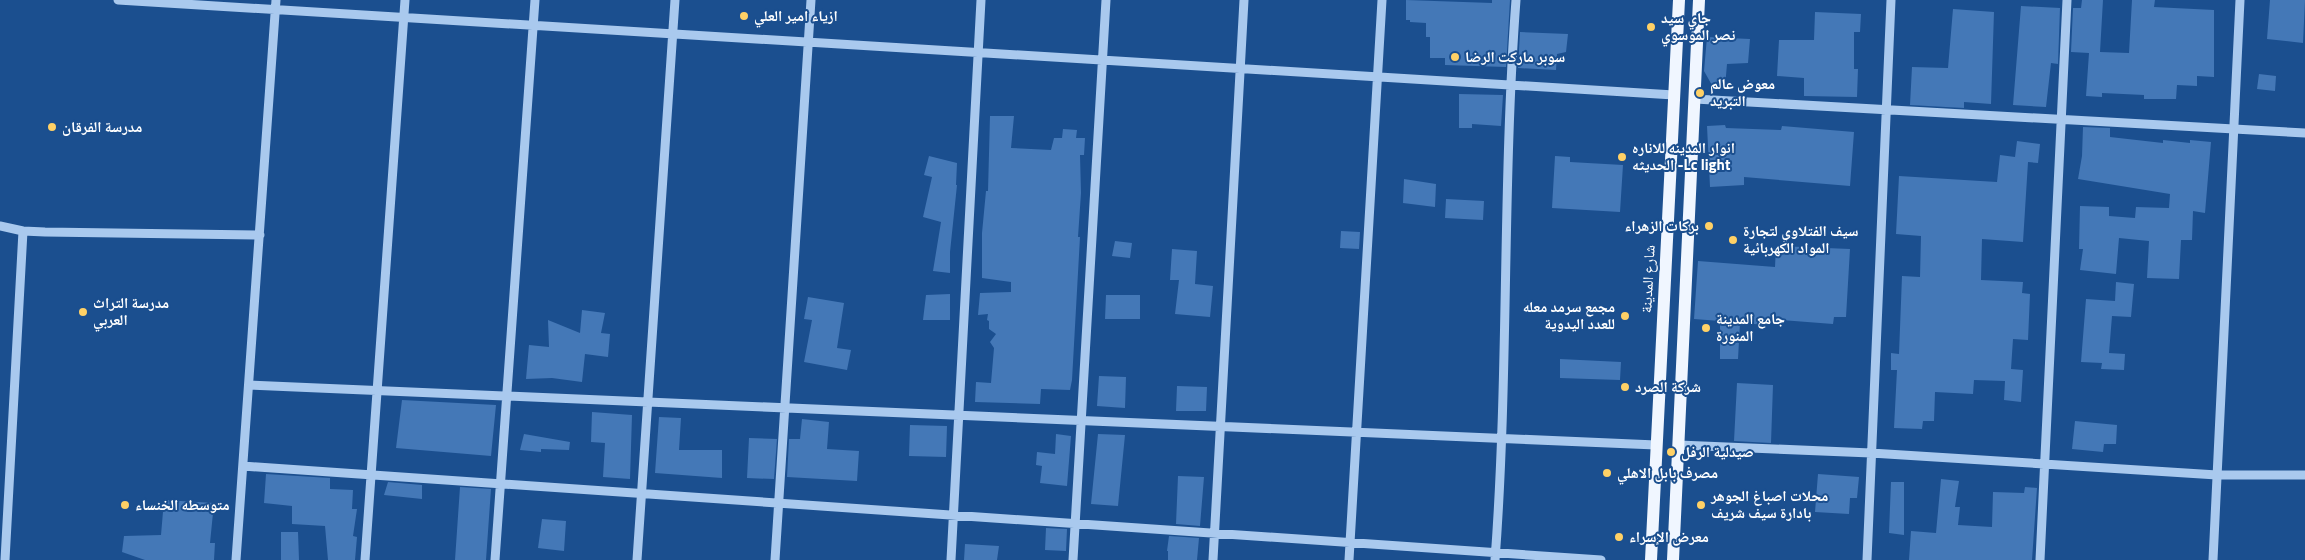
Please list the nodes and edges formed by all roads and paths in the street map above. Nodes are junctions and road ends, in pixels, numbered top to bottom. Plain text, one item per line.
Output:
1 (118, 0) edge
2 (276, 0) edge
3 (405, 0) edge
4 (535, 0) edge
5 (676, 0) edge
6 (811, 0) edge
7 (981, 0) edge
8 (1106, 0) edge
9 (1244, 0) edge
10 (1382, 0) edge
11 (1516, 0) edge
12 (1679, 0) edge
13 (1699, 0) edge
14 (1890, 0) edge
15 (2067, 0) edge
16 (2240, 0) edge
17 (143, 1) edge
18 (276, 10) junction
19 (404, 18) junction
20 (533, 26) junction
21 (673, 34) junction
22 (808, 43) junction
23 (978, 53) junction
24 (1103, 61) junction
25 (1240, 69) junction
26 (1377, 78) junction
27 (1510, 86) junction
28 (1674, 94) junction
29 (1694, 99) junction
30 (1885, 110) junction
31 (2061, 120) junction
32 (2234, 129) junction
33 (2305, 133) edge
34 (0, 226) edge
35 (23, 231) junction
36 (260, 235) junction
37 (249, 385) junction
38 (378, 390) junction
39 (506, 396) junction
40 (648, 402) junction
41 (785, 408) junction
42 (959, 415) junction
43 (1081, 420) junction
44 (1220, 426) junction
45 (1356, 432) junction
46 (1502, 438) junction
47 (1656, 445) junction
48 (1679, 445) junction
49 (1871, 453) junction
50 (2044, 463) junction
51 (243, 466) junction
52 (372, 474) junction
53 (2217, 475) junction
54 (2305, 475) edge
55 (500, 484) junction
56 (642, 493) junction
57 (778, 503) junction
58 (953, 515) junction
59 (1076, 523) junction
60 (1214, 533) junction
61 (1350, 543) junction
62 (1495, 556) edge
63 (5, 560) edge
64 (236, 560) edge
65 (366, 560) edge
66 (495, 560) edge
67 (637, 560) edge
68 (775, 560) edge
69 (951, 560) edge
70 (1073, 560) edge
71 (1213, 560) edge
72 (1349, 560) edge
73 (1600, 560) edge
74 (1650, 560) edge
75 (1673, 560) edge
76 (1867, 560) edge
77 (2040, 560) edge
78 (2213, 560) edge

1 - 17 street
2 - 18 street
3 - 19 street
4 - 20 street
5 - 21 street
6 - 22 street
7 - 23 street
8 - 24 street
9 - 25 street
10 - 26 street
11 - 27 street
12 - 28 main road, شارع المدينة
13 - 29 main road
14 - 30 street
15 - 31 street
16 - 32 street
17 - 18 street
18 - 19 street
18 - 36 street
19 - 20 street
19 - 38 street
20 - 21 street
20 - 39 street
21 - 22 street
21 - 40 street
22 - 23 street
22 - 41 street
23 - 24 street
23 - 42 street
24 - 25 street
24 - 43 street
25 - 26 street
25 - 44 street
26 - 27 street
26 - 45 street
27 - 28 street
27 - 46 street
28 - 47 main road, شارع المدينة
29 - 30 street
29 - 48 main road
30 - 31 street
30 - 49 street
31 - 32 street
31 - 50 street
32 - 33 street
32 - 53 street
34 - 35 street
35 - 36 street
35 - 63 street
36 - 37 street
37 - 38 street
37 - 51 street
38 - 39 street
38 - 52 street
39 - 40 street
39 - 55 street
40 - 41 street
40 - 56 street
41 - 42 street
41 - 57 street
42 - 43 street
42 - 58 street
43 - 44 street
43 - 59 street
44 - 45 street
44 - 60 street
45 - 46 street
45 - 61 street
46 - 47 street
46 - 62 street
47 - 74 main road, شارع المدينة
48 - 49 street
48 - 75 main road
49 - 50 street
49 - 76 street
50 - 53 street
50 - 77 street
51 - 52 street
51 - 64 street
52 - 55 street
52 - 65 street
53 - 54 street
53 - 78 street
55 - 56 street
55 - 66 street
56 - 57 street
56 - 67 street
57 - 58 street
57 - 68 street
58 - 59 street
58 - 69 street
59 - 60 street
59 - 70 street
60 - 61 street
60 - 71 street
61 - 62 street
61 - 72 street
62 - 73 street

